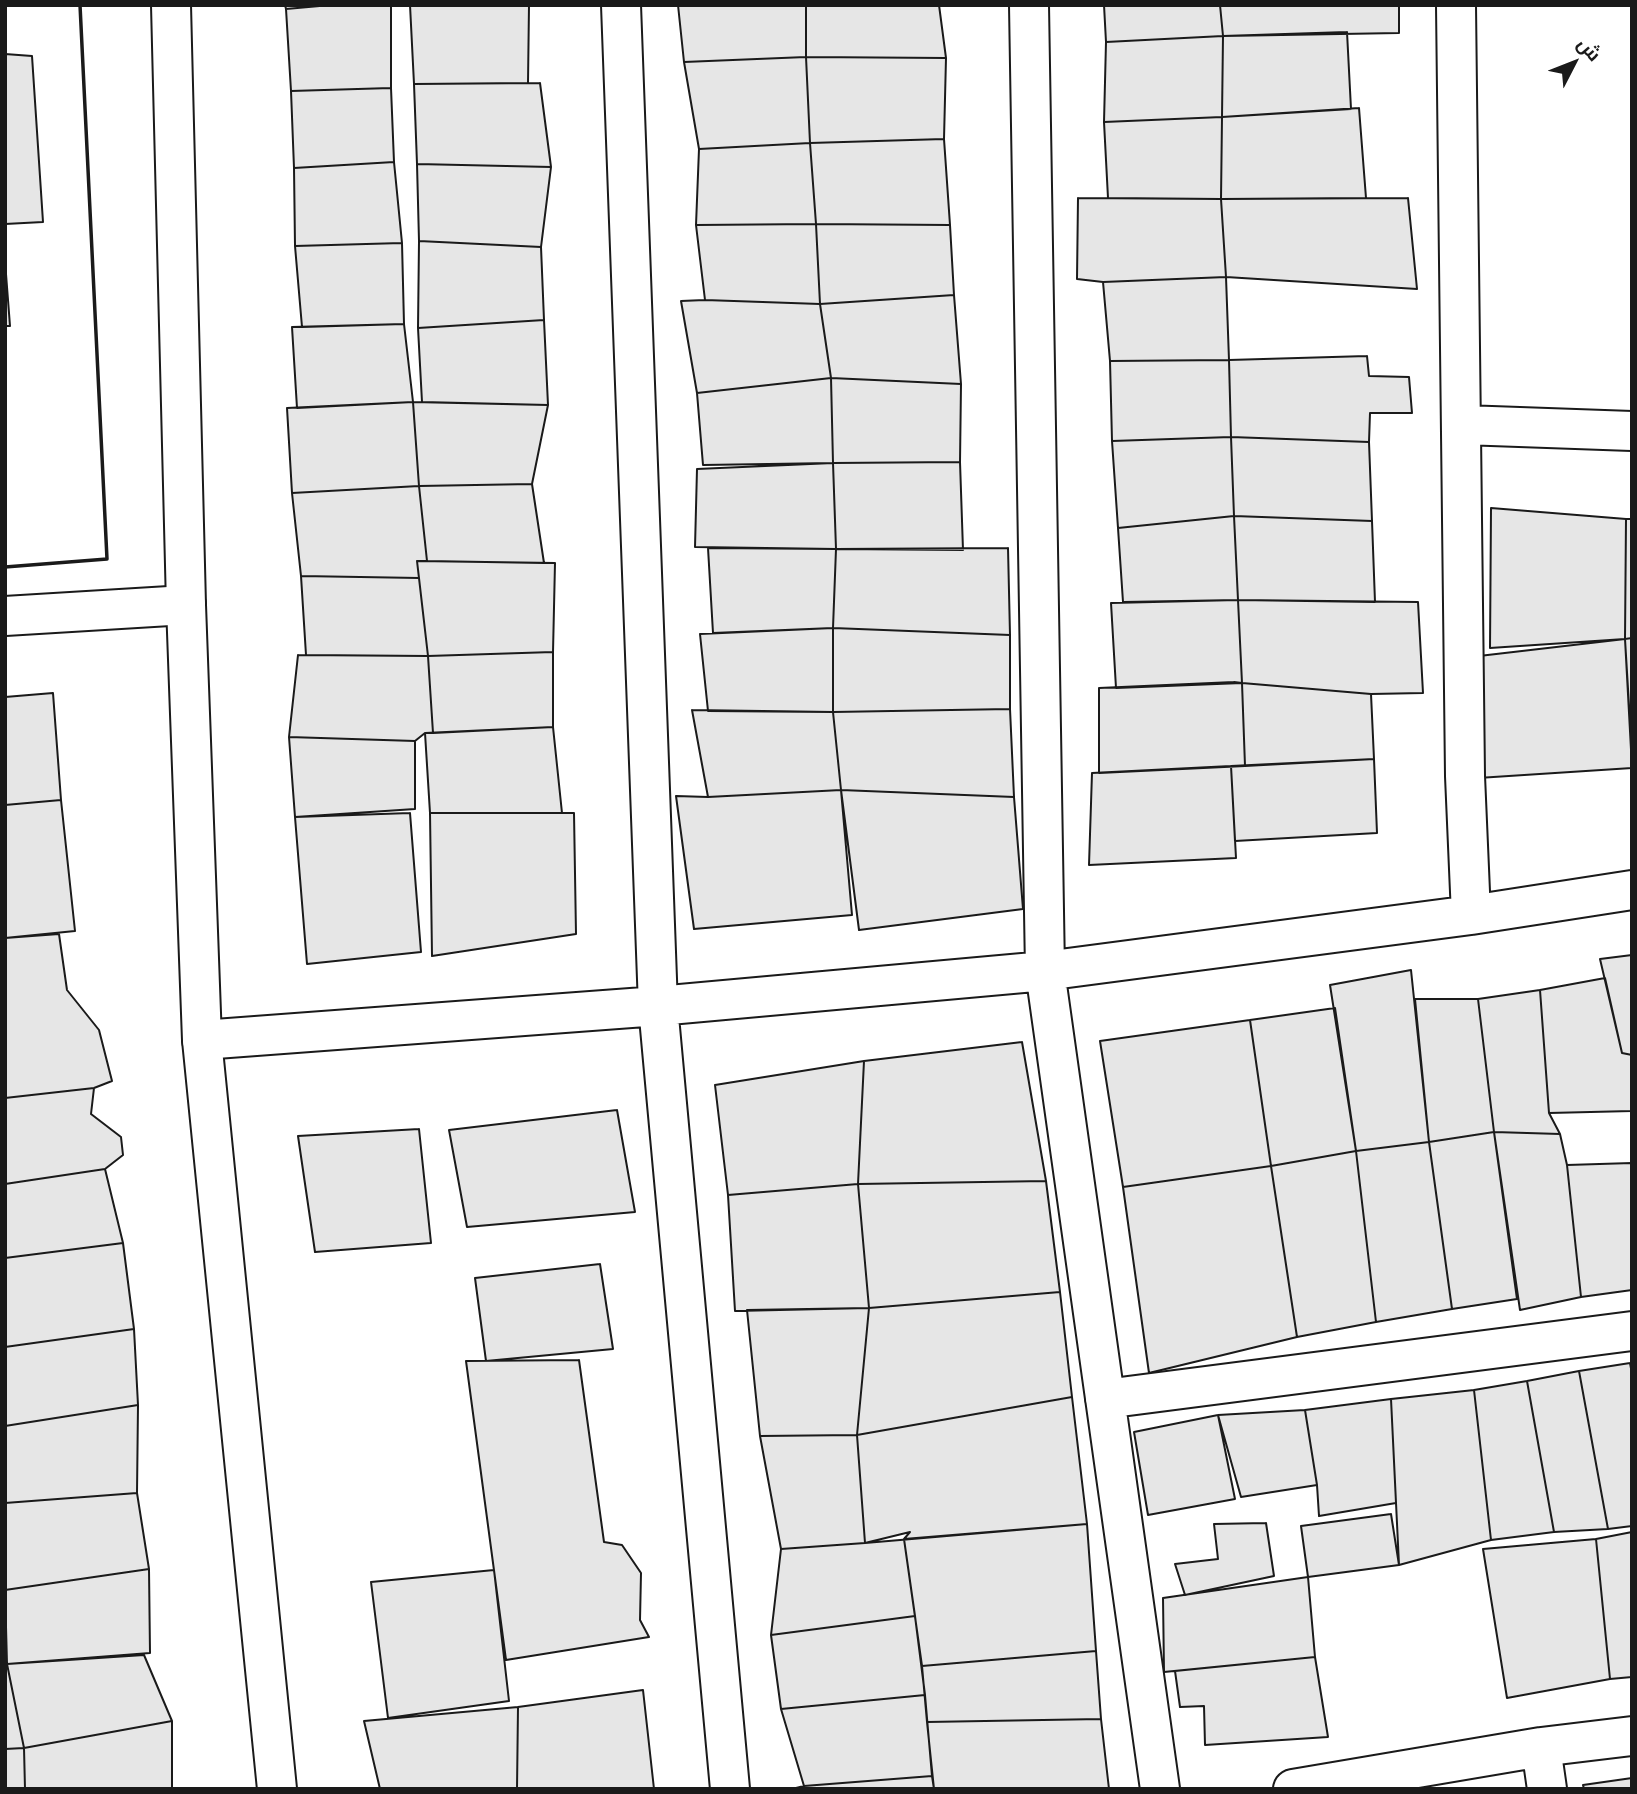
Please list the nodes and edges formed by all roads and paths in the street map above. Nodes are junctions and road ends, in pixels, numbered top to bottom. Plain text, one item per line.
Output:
1 (171, 5) edge
2 (621, 5) edge
3 (1029, 5) edge
4 (1456, 5) edge
5 (1463, 425) junction
6 (1632, 431) edge
7 (186, 605) junction
8 (5, 616) edge
9 (1632, 890) edge
10 (1471, 915) junction
11 (1045, 971) junction
12 (658, 1006) junction
13 (202, 1040) junction
14 (1632, 1331) edge
15 (1105, 1399) junction
16 (1632, 1736) edge
17 (1541, 1747) junction
18 (277, 1789) edge
19 (730, 1789) edge
20 (1160, 1789) edge
21 (1293, 1789) edge
22 (1547, 1789) edge

1 - 7 street
2 - 12 street
3 - 11 street
4 - 5 street
5 - 6 street
5 - 10 street
7 - 8 street
7 - 13 street
9 - 10 street
10 - 11 street
11 - 12 street
11 - 15 street
12 - 13 street
12 - 19 street
13 - 18 street
14 - 15 street
15 - 20 street
16 - 17 street
17 - 21 street
17 - 22 street

